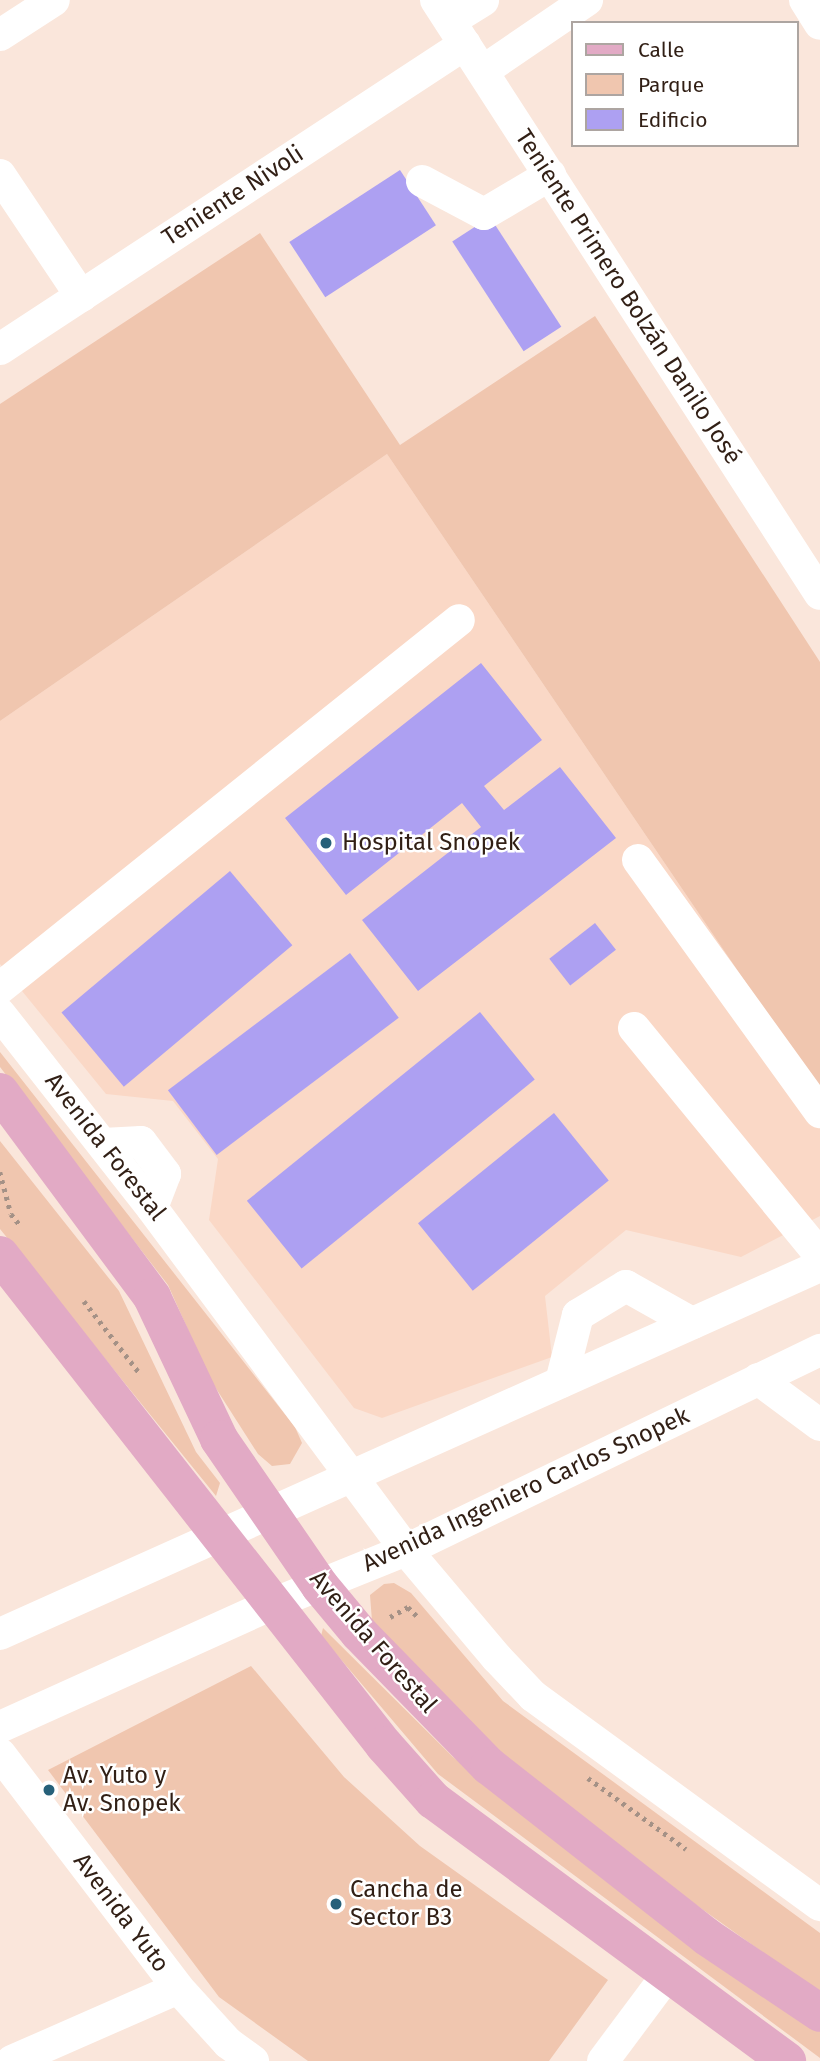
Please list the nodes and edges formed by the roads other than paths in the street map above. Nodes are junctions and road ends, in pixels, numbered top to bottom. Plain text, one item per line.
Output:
1 (54, 0) edge
2 (483, 0) edge
3 (587, 0) edge
4 (805, 0) edge
5 (451, 22) edge
6 (820, 24) edge
7 (0, 35) edge
8 (483, 71) junction
9 (0, 175) edge
10 (550, 175) junction
11 (422, 181) dead end
12 (81, 296) junction
13 (0, 349) edge
14 (820, 594) edge
15 (459, 620) dead end
16 (638, 860) dead end
17 (0, 988) edge
18 (0, 1014) edge
19 (634, 1028) dead end
20 (0, 1092) edge
21 (820, 1112) edge
22 (0, 1255) edge
23 (820, 1255) edge
24 (820, 1266) edge
25 (692, 1323) junction
26 (820, 1350) edge
27 (758, 1379) junction
28 (561, 1382) junction
29 (820, 1425) edge
30 (353, 1475) junction
31 (270, 1511) junction
32 (221, 1534) junction
33 (406, 1550) junction
34 (320, 1586) junction
35 (275, 1603) junction
36 (0, 1634) edge
37 (0, 1727) edge
38 (0, 1754) edge
39 (820, 1905) edge
40 (667, 1975) junction
41 (178, 1988) junction
42 (820, 2013) edge
43 (232, 2055) edge
44 (12, 2061) edge
45 (603, 2061) edge
46 (787, 2061) edge

1 - 7 street
2 - 5 street, Teniente Nivoli
3 - 8 street
4 - 6 street
5 - 8 street, Teniente Primero Bolzán Danilo José
5 - 12 street, Teniente Nivoli
8 - 10 street, Teniente Primero Bolzán Danilo José
9 - 12 street
10 - 11 street
10 - 14 street, Teniente Primero Bolzán Danilo José
12 - 13 street, Teniente Nivoli
15 - 17 street
16 - 21 street
18 - 30 street, Avenida Forestal
19 - 23 street
20 - 31 main road, Avenida Forestal
22 - 32 main road, Avenida Forestal
24 - 25 street
25 - 28 street
25 - 28 street
26 - 27 street, Avenida Ingeniero Carlos Snopek
27 - 29 street
27 - 33 street, Avenida Ingeniero Carlos Snopek
28 - 30 street
30 - 31 street
30 - 33 street, Avenida Forestal
31 - 32 street
31 - 34 main road, Avenida Forestal
32 - 35 main road, Avenida Forestal
32 - 36 street
33 - 34 street, Avenida Ingeniero Carlos Snopek
33 - 39 street, Avenida Forestal
34 - 35 street, Avenida Ingeniero Carlos Snopek
34 - 42 main road, Avenida Forestal
35 - 37 street, Avenida Ingeniero Carlos Snopek
35 - 40 main road, Avenida Forestal
38 - 41 street, Avenida Yuto
40 - 45 street
40 - 46 main road, Avenida Forestal
41 - 43 street, Avenida Yuto
41 - 44 street

